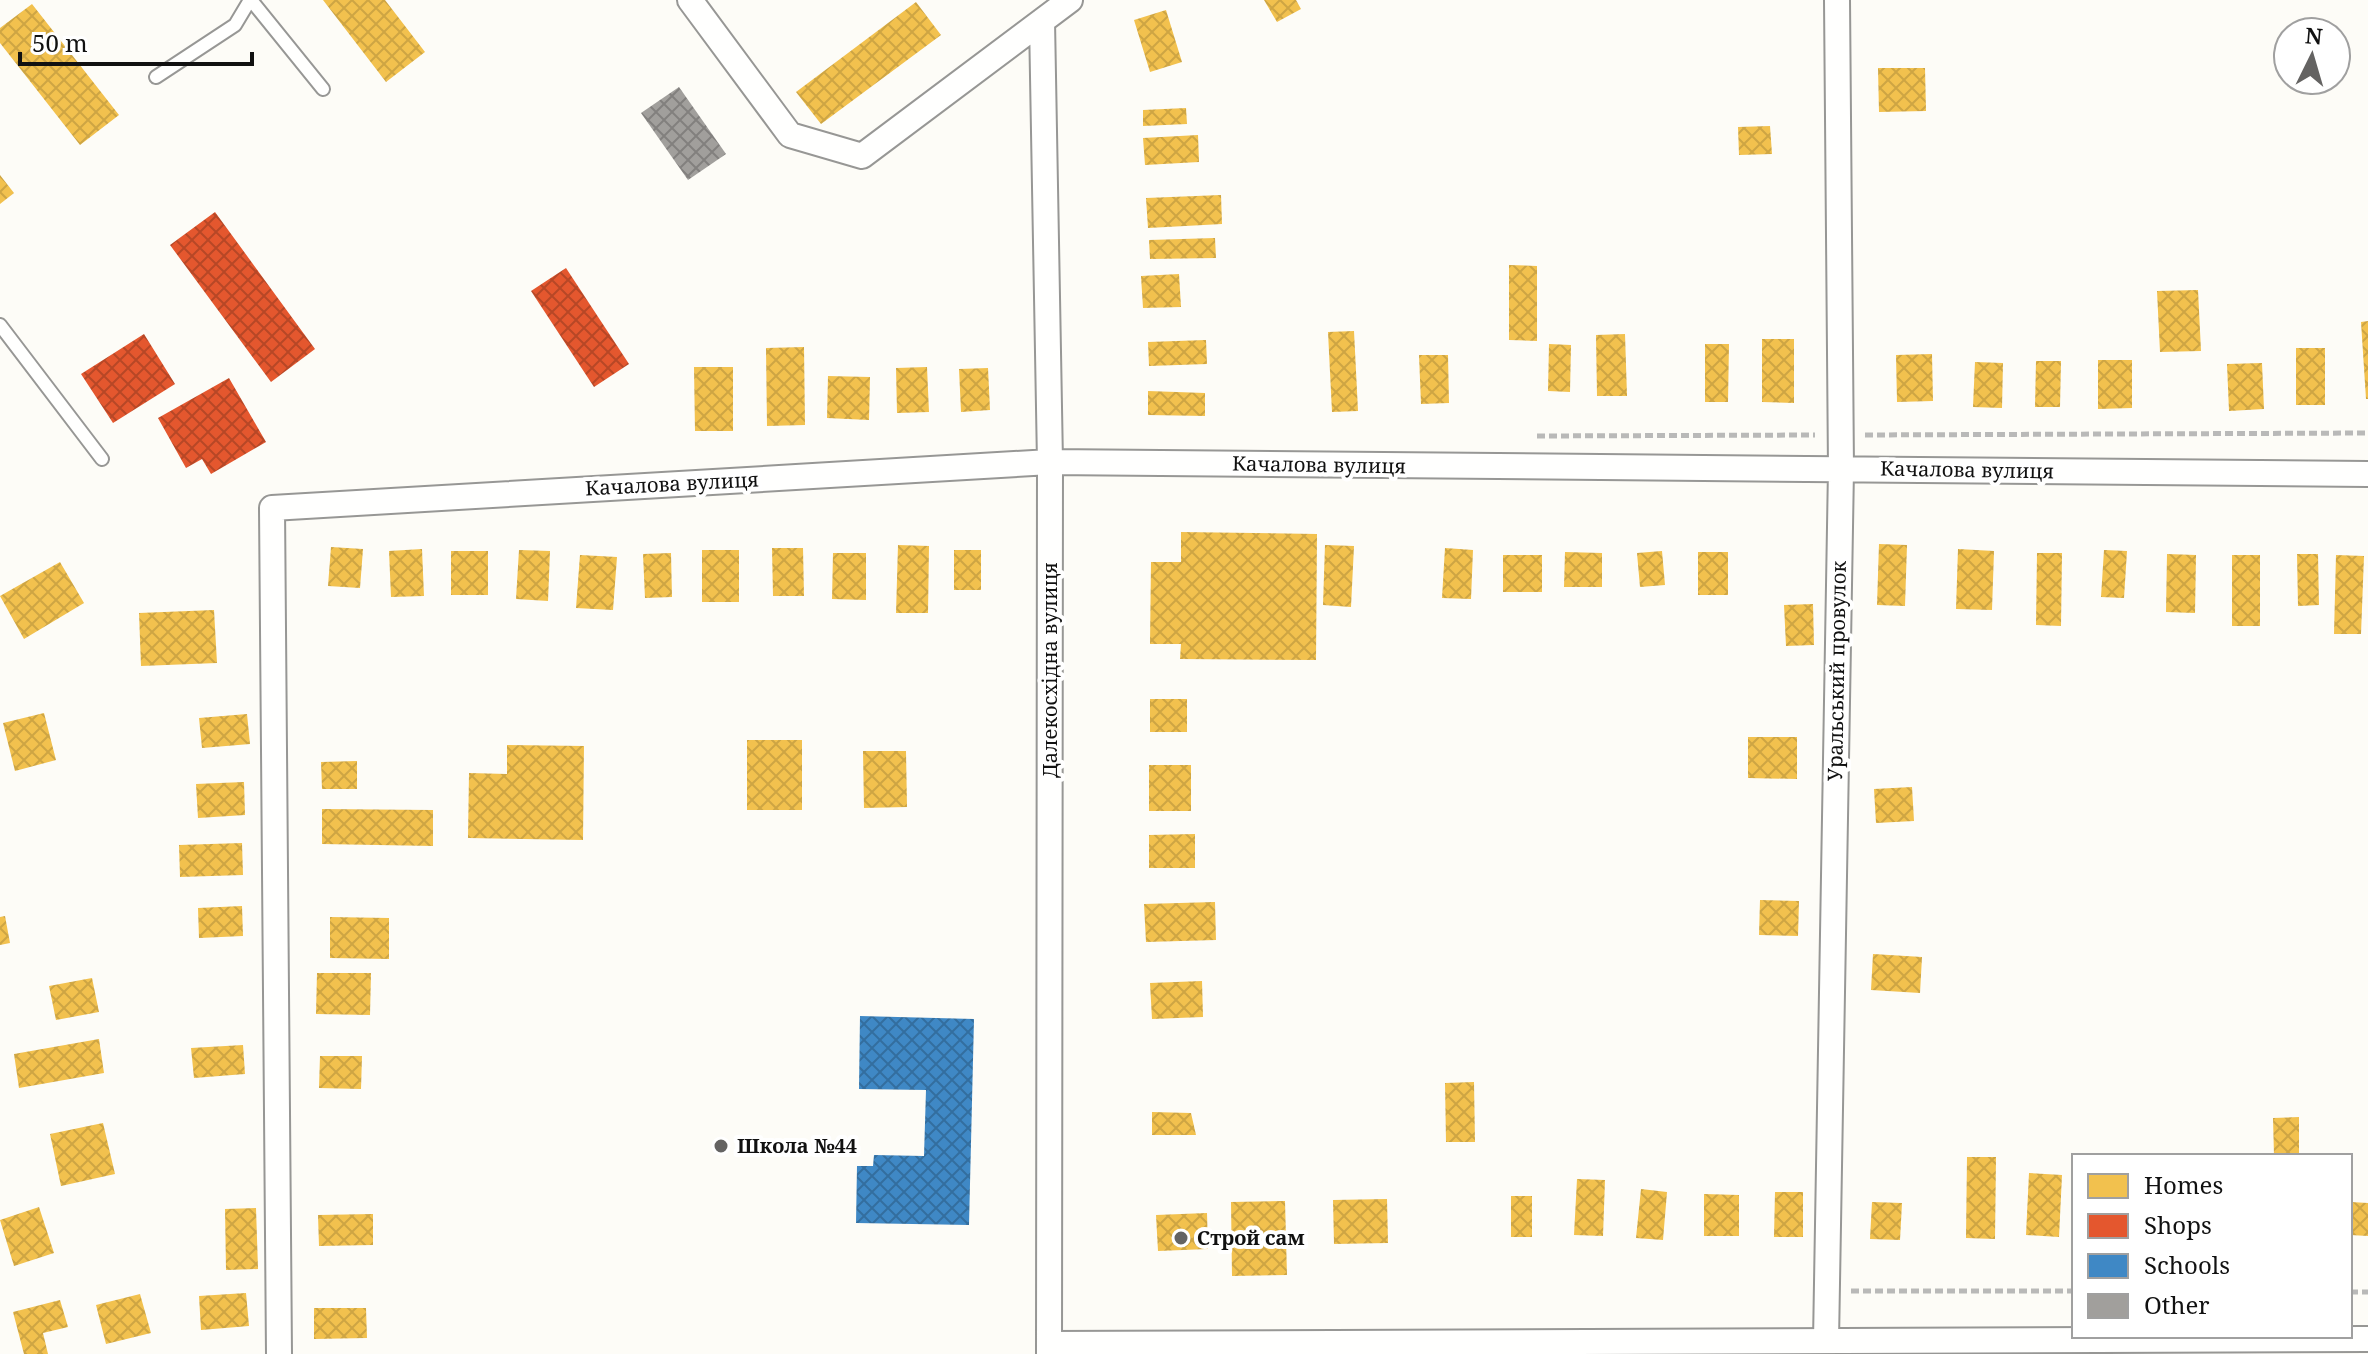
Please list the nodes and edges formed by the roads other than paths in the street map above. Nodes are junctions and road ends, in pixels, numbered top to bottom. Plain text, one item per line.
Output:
1 (251, 0) edge
2 (690, 0) edge
3 (1070, 0) edge
4 (1837, 0) edge
5 (1042, 21) junction
6 (156, 77) dead end
7 (323, 89) dead end
8 (0, 325) edge
9 (102, 459) dead end
10 (1050, 462) junction
11 (1841, 469) junction
12 (2368, 474) edge
13 (2368, 1339) edge
14 (1826, 1341) junction
15 (1049, 1349) edge
16 (279, 1354) edge

1 - 6 lane
1 - 7 lane
2 - 5 street
3 - 5 street
4 - 11 street, Уральський провулок
5 - 10 street, Далекосхідна вулиця
8 - 9 lane
10 - 11 street, Качалова вулиця
10 - 15 street, Далекосхідна вулиця
10 - 16 street, Качалова вулиця
11 - 12 street, Качалова вулиця
11 - 14 street, Уральський провулок
13 - 14 street
14 - 15 street

